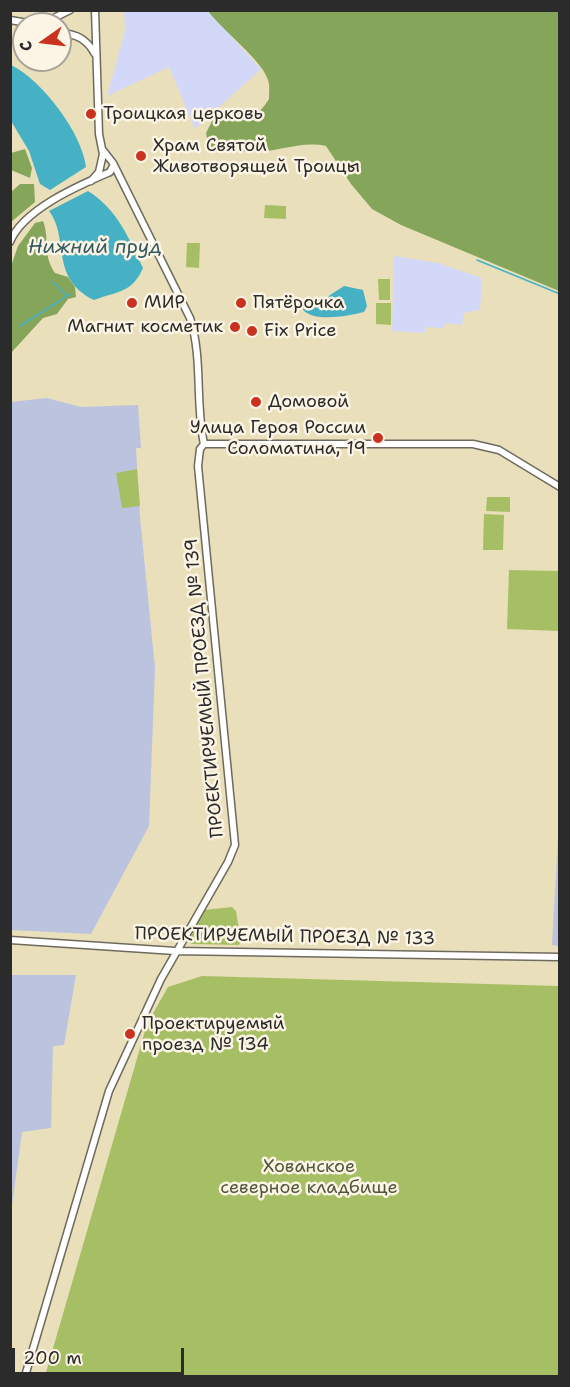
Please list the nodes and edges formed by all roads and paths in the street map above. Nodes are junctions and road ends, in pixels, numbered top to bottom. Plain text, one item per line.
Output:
1 (95, 10) edge
2 (72, 35) edge
3 (97, 57) junction
4 (102, 149) junction
5 (111, 163) junction
6 (100, 166) junction
7 (109, 173) junction
8 (91, 181) junction
9 (123, 185) junction
10 (10, 242) edge
11 (204, 444) junction
12 (560, 487) edge
13 (10, 940) edge
14 (175, 951) junction
15 (560, 957) edge
16 (25, 1377) edge

1 - 3 street
2 - 3 street
3 - 4 street
4 - 5 street, ПРОЕКТИРУЕМЫЙ ПРОЕЗД № 139
4 - 6 street
5 - 6 street
5 - 7 street
5 - 9 street, ПРОЕКТИРУЕМЫЙ ПРОЕЗД № 139
6 - 7 street
6 - 8 street
7 - 8 street
7 - 9 street
8 - 10 street
9 - 11 street, ПРОЕКТИРУЕМЫЙ ПРОЕЗД № 139
11 - 12 street
11 - 14 street, ПРОЕКТИРУЕМЫЙ ПРОЕЗД № 139
13 - 14 street, ПРОЕКТИРУЕМЫЙ ПРОЕЗД № 133
14 - 15 street, ПРОЕКТИРУЕМЫЙ ПРОЕЗД № 133
14 - 16 street

